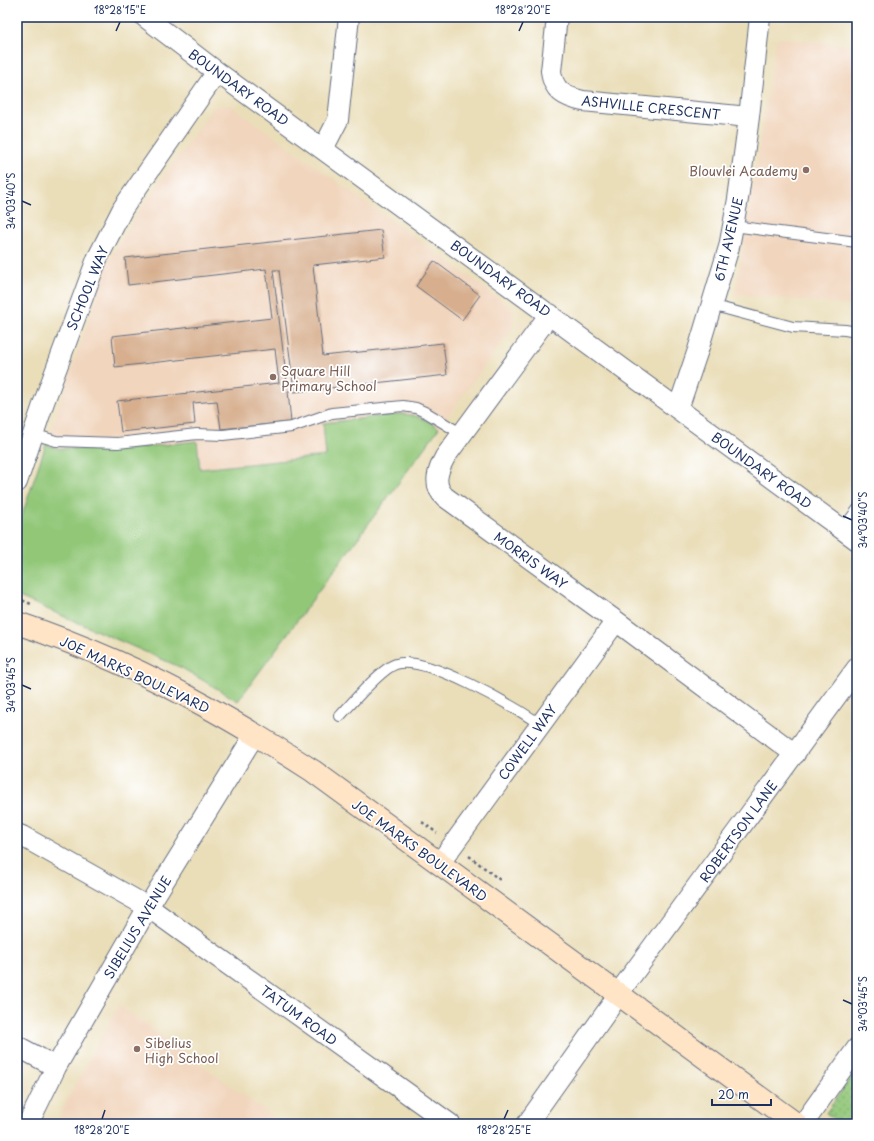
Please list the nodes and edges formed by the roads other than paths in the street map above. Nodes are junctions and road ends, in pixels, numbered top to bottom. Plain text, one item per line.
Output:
1 (145, 17) edge
2 (349, 17) edge
3 (557, 17) edge
4 (760, 17) edge
5 (217, 72) junction
6 (749, 117) junction
7 (323, 149) junction
8 (733, 226) junction
9 (857, 242) edge
10 (712, 305) junction
11 (550, 314) junction
12 (857, 332) edge
13 (678, 409) junction
14 (33, 434) junction
15 (462, 434) junction
16 (17, 482) edge
17 (857, 510) edge
18 (850, 534) edge
19 (616, 621) junction
20 (17, 623) edge
21 (857, 668) edge
22 (340, 716) dead end
23 (540, 724) junction
24 (255, 734) junction
25 (795, 754) junction
26 (17, 834) edge
27 (439, 864) junction
28 (148, 907) junction
29 (618, 994) junction
30 (17, 1046) edge
31 (857, 1048) edge
32 (56, 1067) junction
33 (28, 1124) edge
34 (450, 1124) edge
35 (527, 1124) edge
36 (796, 1124) edge
37 (803, 1124) edge

1 - 5 street, BOUNDARY ROAD
2 - 7 street
3 - 6 street, ASHVILLE CRESCENT
4 - 6 street, 6TH AVENUE
5 - 7 street, BOUNDARY ROAD
5 - 14 street, SCHOOL WAY
6 - 8 street, 6TH AVENUE
7 - 11 street, BOUNDARY ROAD
8 - 9 lane
8 - 10 street, 6TH AVENUE
10 - 12 lane
10 - 13 street, 6TH AVENUE
11 - 13 street, BOUNDARY ROAD
11 - 15 street, MORRIS WAY
13 - 18 street, BOUNDARY ROAD
14 - 15 lane
14 - 16 street, SCHOOL WAY
15 - 19 street, MORRIS WAY
17 - 18 lane
19 - 23 street, COWELL WAY
19 - 25 street, MORRIS WAY
20 - 24 main road, JOE MARKS BOULEVARD
21 - 25 street, ROBERTSON LANE
22 - 23 lane
23 - 27 street, COWELL WAY
24 - 27 main road, JOE MARKS BOULEVARD
24 - 28 street, SIBELIUS AVENUE
25 - 29 street, ROBERTSON LANE
26 - 28 street, TATUM ROAD
27 - 29 main road, JOE MARKS BOULEVARD
28 - 32 street, SIBELIUS AVENUE
28 - 34 street, TATUM ROAD
29 - 35 street
29 - 36 main road, JOE MARKS BOULEVARD
30 - 32 street
31 - 37 street
32 - 33 street, SIBELIUS AVENUE

